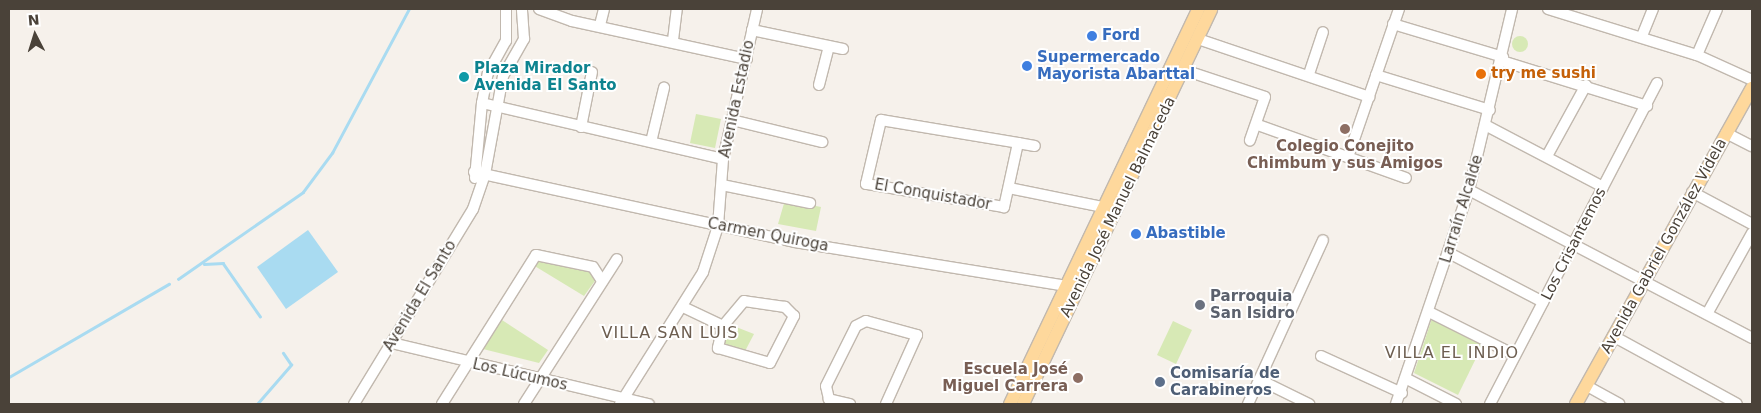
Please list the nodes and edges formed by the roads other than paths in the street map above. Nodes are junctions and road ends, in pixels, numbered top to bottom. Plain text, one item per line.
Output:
1 (521, 9) edge
2 (539, 9) edge
3 (604, 9) edge
4 (678, 9) edge
5 (757, 9) edge
6 (1198, 9) edge
7 (1211, 9) edge
8 (1399, 9) edge
9 (1512, 9) edge
10 (1548, 9) edge
11 (1587, 9) edge
12 (1653, 9) edge
13 (1717, 9) edge
14 (506, 11) edge
15 (1582, 19) junction
16 (1394, 24) junction
17 (600, 25) junction
18 (752, 30) junction
19 (1323, 32) dead end
20 (1642, 36) junction
21 (1198, 39) junction
22 (672, 40) junction
23 (829, 46) junction
24 (843, 49) dead end
25 (1698, 55) junction
26 (746, 59) junction
27 (1503, 59) junction
28 (1184, 70) junction
29 (592, 72) dead end
30 (1309, 74) junction
31 (1376, 75) junction
32 (1752, 80) edge
33 (1657, 83) dead end
34 (819, 85) dead end
35 (1586, 85) junction
36 (664, 88) dead end
37 (1752, 88) edge
38 (1368, 97) junction
39 (482, 103) junction
40 (1647, 106) junction
41 (498, 107) junction
42 (1490, 110) junction
43 (732, 120) junction
44 (1258, 125) junction
45 (1487, 126) junction
46 (581, 127) junction
47 (1726, 133) junction
48 (1250, 140) dead end
49 (651, 142) junction
50 (822, 142) dead end
51 (1018, 143) junction
52 (1035, 146) dead end
53 (1752, 146) edge
54 (1547, 156) junction
55 (1348, 157) junction
56 (723, 159) junction
57 (474, 172) junction
58 (485, 174) junction
59 (1406, 178) dead end
60 (722, 185) junction
61 (478, 186) junction
62 (1603, 187) junction
63 (1009, 188) junction
64 (1469, 190) junction
65 (1692, 192) junction
66 (810, 203) dead end
67 (1102, 206) junction
68 (1752, 224) edge
69 (718, 226) junction
70 (1752, 233) edge
71 (1323, 240) dead end
72 (1574, 244) junction
73 (1449, 253) junction
74 (617, 258) dead end
75 (1645, 279) junction
76 (602, 281) junction
77 (1066, 286) junction
78 (1543, 302) junction
79 (683, 307) junction
80 (1429, 312) junction
81 (1707, 314) junction
82 (723, 326) junction
83 (1614, 336) junction
84 (1752, 338) edge
85 (392, 343) junction
86 (1514, 355) junction
87 (1321, 356) dead end
88 (469, 363) junction
89 (1407, 379) junction
90 (540, 380) junction
91 (1260, 380) junction
92 (1587, 386) junction
93 (1402, 392) junction
94 (622, 401) edge
95 (354, 404) edge
96 (442, 404) edge
97 (524, 404) edge
98 (649, 404) edge
99 (846, 404) edge
100 (886, 404) edge
101 (1010, 404) edge
102 (1023, 404) edge
103 (1248, 404) edge
104 (1309, 404) edge
105 (1396, 404) edge
106 (1456, 404) edge
107 (1490, 404) edge
108 (1576, 404) edge
109 (1619, 404) edge
110 (1737, 404) edge

1 - 14 street
1 - 41 street, Avenida El Santo
2 - 17 street
3 - 17 street
4 - 22 street
5 - 18 street, Avenida Estadio
6 - 67 main road, Avenida José Manuel Balmaceda
7 - 21 main road, Avenida José Manuel Balmaceda
8 - 16 street
9 - 27 street, Larraín Alcalde
10 - 15 street
11 - 15 street
12 - 20 street
13 - 25 street
14 - 39 street
15 - 20 street
16 - 27 street
16 - 31 street
17 - 22 street
18 - 23 street
18 - 26 street, Avenida Estadio
19 - 30 street
20 - 25 street
21 - 28 main road, Avenida José Manuel Balmaceda
21 - 30 street
22 - 26 street
23 - 24 street
23 - 34 street
25 - 32 street
26 - 43 street, Avenida Estadio
27 - 35 street
27 - 42 street, Larraín Alcalde
28 - 44 street
28 - 102 main road, Avenida José Manuel Balmaceda
29 - 46 street
30 - 38 street
31 - 38 street
31 - 42 street
33 - 40 street, Los Crisantemos
35 - 40 street
35 - 54 street
36 - 49 street
37 - 47 main road, Avenida Gabriel González Videla
38 - 55 street
39 - 41 street
39 - 57 street
40 - 62 street, Los Crisantemos
41 - 46 street
41 - 58 street, Avenida El Santo
42 - 45 street, Larraín Alcalde
43 - 50 street
43 - 56 street, Avenida Estadio
44 - 48 street
44 - 55 street
45 - 54 street
45 - 64 street, Larraín Alcalde
46 - 49 street
47 - 53 street
47 - 65 main road, Avenida Gabriel González Videla
49 - 56 street
51 - 52 street, El Conquistador
51 - 63 street, El Conquistador
51 - 63 street, El Conquistador
54 - 62 street
55 - 59 street
56 - 60 street, Avenida Estadio
57 - 58 street, Carmen Quiroga
57 - 61 street
58 - 61 street, Avenida El Santo
58 - 69 street, Carmen Quiroga
60 - 66 street
60 - 69 street, Avenida Estadio
61 - 85 street, Avenida El Santo
62 - 72 street, Los Crisantemos
63 - 67 street, El Conquistador
64 - 72 street
64 - 73 street, Larraín Alcalde
65 - 68 street
65 - 75 main road, Avenida Gabriel González Videla
67 - 77 main road, Avenida José Manuel Balmaceda
69 - 77 street, Carmen Quiroga
69 - 79 street, Avenida Estadio
70 - 81 street
71 - 91 street
72 - 75 street
72 - 78 street, Los Crisantemos
73 - 78 street
73 - 80 street, Larraín Alcalde
74 - 76 street
75 - 81 street
75 - 83 main road, Avenida Gabriel González Videla
76 - 88 street
76 - 90 street
77 - 101 main road, Avenida José Manuel Balmaceda
78 - 86 street, Los Crisantemos
79 - 82 street
79 - 94 street, Avenida Estadio
80 - 86 street
80 - 89 street, Larraín Alcalde
81 - 84 street
82 - 82 street
83 - 92 main road, Avenida Gabriel González Videla
83 - 110 street
85 - 88 street, Los Lúcumos
85 - 95 street, Avenida El Santo
86 - 107 street, Los Crisantemos
87 - 93 street
88 - 90 street, Los Lúcumos
88 - 96 street
89 - 93 street, Larraín Alcalde
89 - 106 street
90 - 94 street, Los Lúcumos
90 - 97 street
91 - 103 street
91 - 104 street
92 - 108 main road, Avenida Gabriel González Videla
92 - 109 street
93 - 105 street, Larraín Alcalde
94 - 98 street, Los Lúcumos
99 - 100 street

